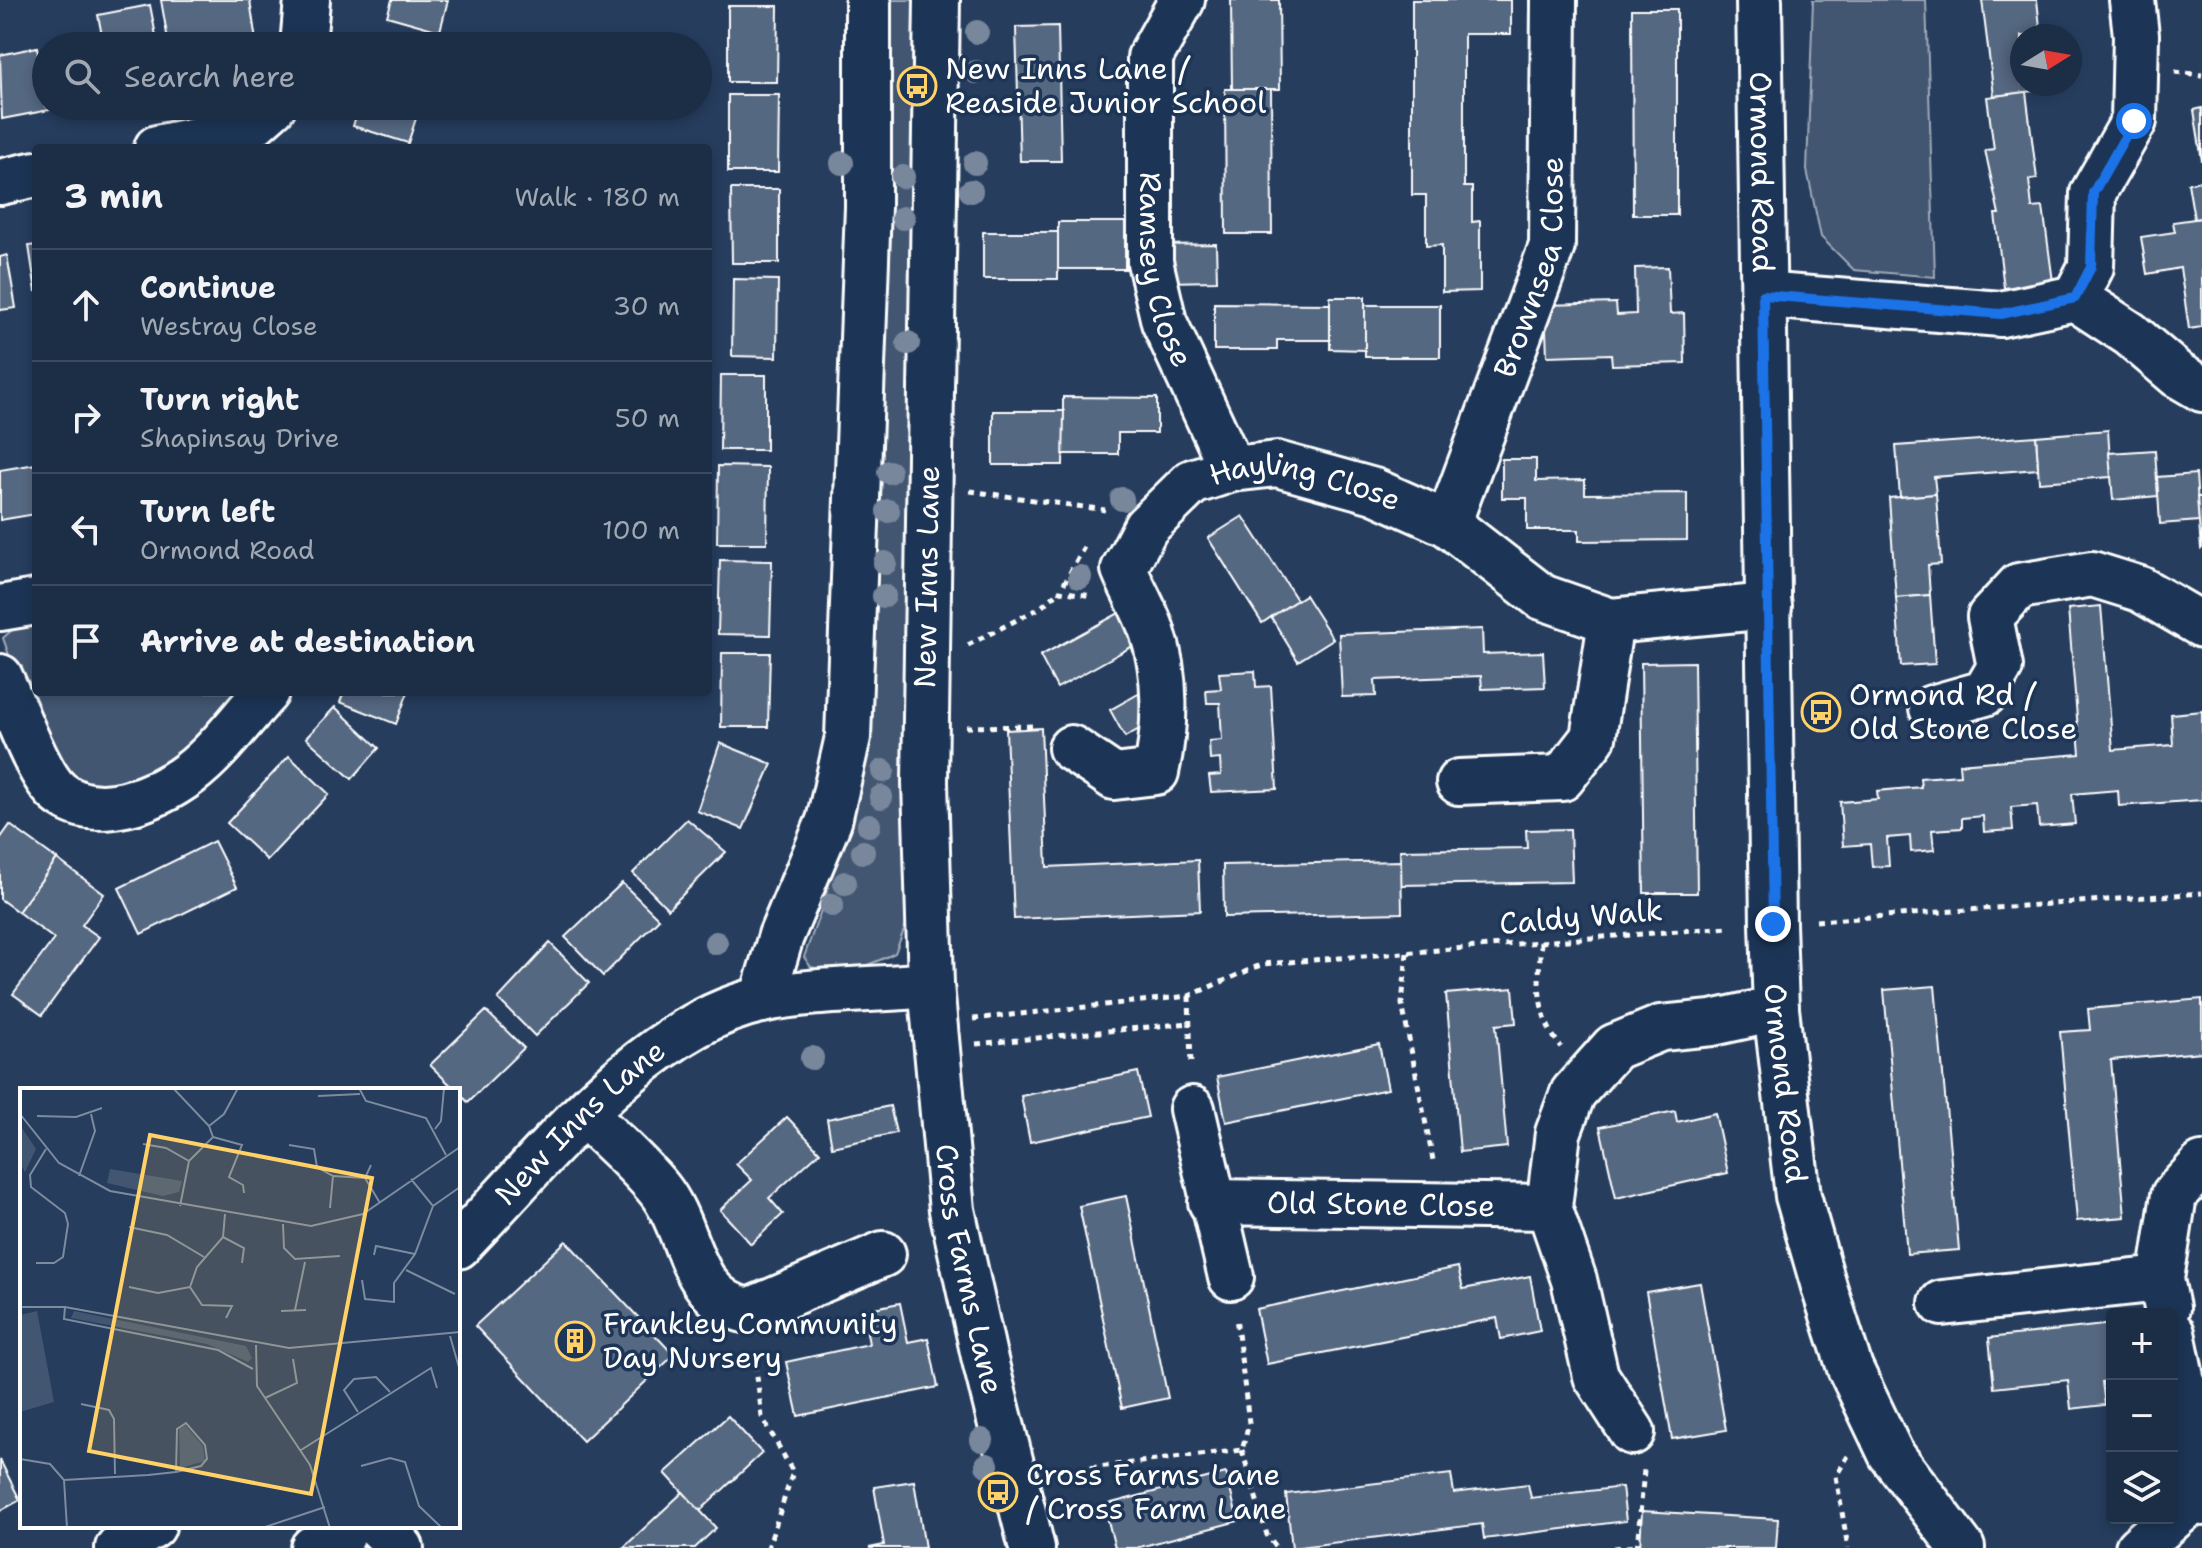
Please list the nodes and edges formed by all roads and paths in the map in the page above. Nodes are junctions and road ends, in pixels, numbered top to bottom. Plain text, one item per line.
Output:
1 (307, 0) edge
2 (868, 0) edge
3 (937, 0) edge
4 (1182, 0) edge
5 (1554, 0) edge
6 (1759, 0) edge
7 (2132, 0) edge
8 (304, 32) edge
9 (257, 120) edge
10 (176, 144) edge
11 (32, 175) edge
12 (0, 182) edge
13 (1763, 295) junction
14 (2075, 298) junction
15 (2202, 389) edge
16 (1232, 469) junction
17 (961, 490) dead end
18 (1105, 510) dead end
19 (1448, 524) junction
20 (1060, 591) dead end
21 (32, 603) edge
22 (1769, 606) junction
23 (0, 608) edge
24 (1611, 621) junction
25 (2202, 625) edge
26 (955, 651) dead end
27 (0, 677) edge
28 (262, 696) edge
29 (1932, 708) dead end
30 (953, 727) dead end
31 (1071, 748) joint
32 (1459, 782) dead end
33 (2202, 893) edge
34 (1773, 924) junction
35 (1541, 942) junction
36 (1407, 953) junction
37 (931, 985) junction
38 (1189, 996) junction
39 (762, 1000) junction
40 (1776, 1009) junction
41 (953, 1025) junction
42 (1591, 1073) junction
43 (1192, 1109) dead end
44 (585, 1115) junction
45 (2202, 1165) edge
46 (1211, 1202) junction
47 (1442, 1206) junction
48 (1549, 1207) junction
49 (460, 1244) edge
50 (883, 1254) dead end
51 (1231, 1277) joint
52 (2164, 1296) edge
53 (1942, 1303) dead end
54 (749, 1311) junction
55 (2178, 1362) edge
56 (1880, 1431) junction
57 (1632, 1432) joint
58 (1242, 1450) junction
59 (1014, 1476) junction
60 (2197, 1502) edge
61 (150, 1528) edge
62 (346, 1528) edge
63 (381, 1528) edge
64 (1637, 1547) edge
65 (118, 1548) edge
66 (313, 1548) edge
67 (401, 1548) edge
68 (768, 1548) edge
69 (1032, 1548) edge
70 (1277, 1548) edge
71 (1614, 1548) edge
72 (1848, 1548) edge
73 (1962, 1548) edge
74 (2138, 1548) edge

1 - 8 street
2 - 39 street
3 - 37 street, New Inns Lane
4 - 16 street, Ramsey Close
5 - 19 street, Brownsea Close
6 - 13 street, Ormond Road
7 - 14 street
9 - 10 street
11 - 12 street
13 - 14 street
13 - 22 street, Ormond Road
14 - 15 street
16 - 19 street, Hayling Close
16 - 31 street, Hayling Close
17 - 18 path
19 - 24 street, Hayling Close
20 - 26 path
21 - 23 street
22 - 24 street, Hayling Close
22 - 34 street, Ormond Road
24 - 32 street
25 - 29 street
27 - 28 street
30 - 31 path
33 - 34 path, Caldy Walk
34 - 35 path, Caldy Walk
34 - 40 street, Ormond Road
35 - 36 path, Caldy Walk
35 - 42 path
36 - 38 path, Caldy Walk
36 - 47 path
37 - 39 street, New Inns Lane
37 - 41 street, Cross Farms Lane
38 - 41 path, Caldy Walk
38 - 41 path
39 - 44 street, New Inns Lane
40 - 42 street
40 - 56 street, Ormond Road
41 - 59 street, Cross Farms Lane
42 - 48 street
43 - 46 street
44 - 49 street, New Inns Lane
44 - 54 street
45 - 52 street
46 - 47 street, Old Stone Close
46 - 51 street
47 - 48 street, Old Stone Close
48 - 57 street
50 - 54 street
51 - 58 path
52 - 53 street
54 - 68 path
55 - 60 street
56 - 72 path
56 - 73 street, Ormond Road
57 - 64 path
58 - 59 path
58 - 70 path
59 - 69 street, Cross Farms Lane
60 - 74 street
61 - 65 street
62 - 66 street
63 - 67 street
64 - 71 path

